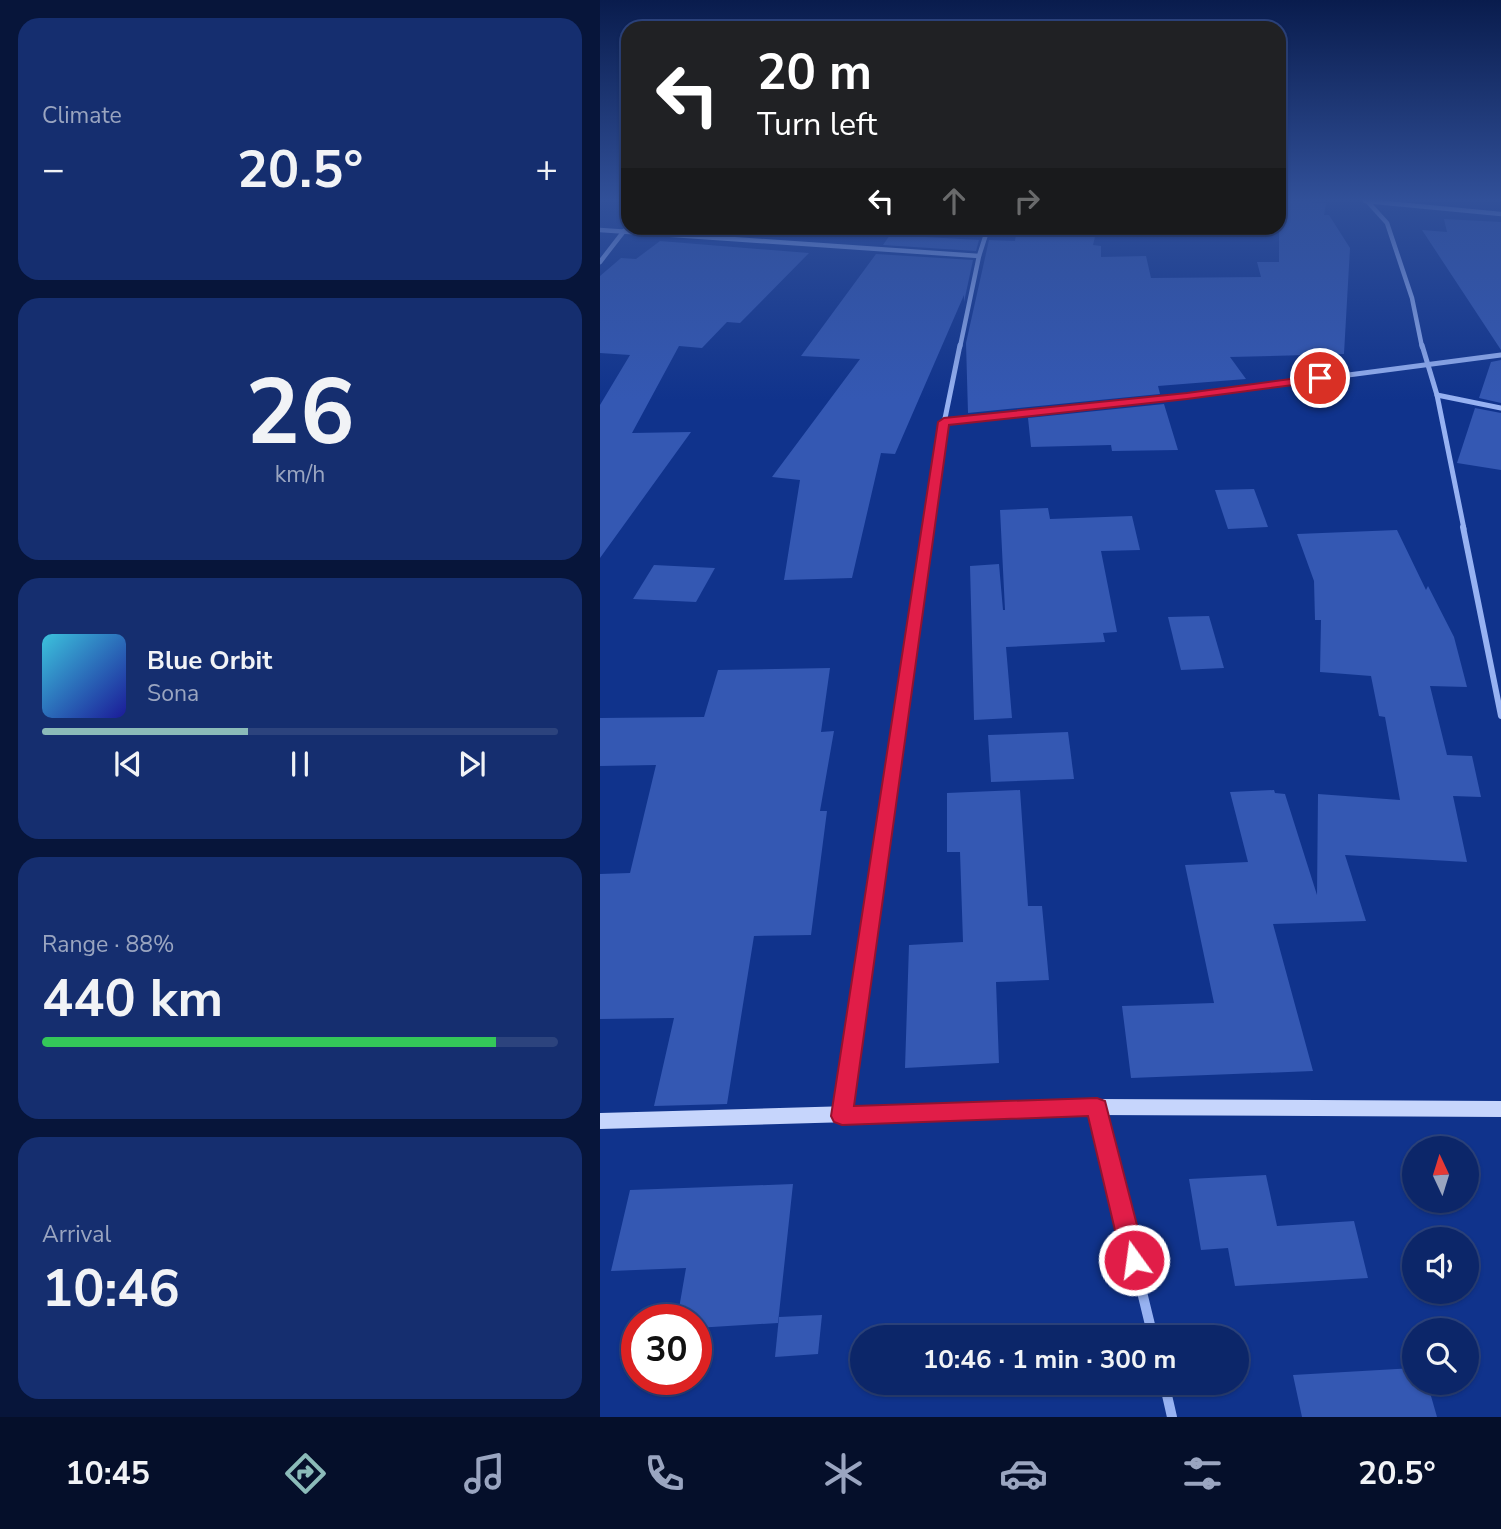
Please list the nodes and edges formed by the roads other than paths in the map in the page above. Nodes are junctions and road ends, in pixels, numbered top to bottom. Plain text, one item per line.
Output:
1 (977, 267) edge
2 (1402, 267) edge
3 (1501, 355) edge
4 (1426, 364) junction
5 (1437, 395) junction
6 (1501, 408) edge
7 (944, 422) junction
8 (1501, 716) edge
9 (1097, 1107) junction
10 (1501, 1109) edge
11 (842, 1116) junction
12 (600, 1121) edge
13 (1150, 1325) edge
14 (1167, 1395) edge
15 (1172, 1417) edge

1 - 7 street
2 - 4 street
3 - 4 street
4 - 5 street
4 - 7 street
5 - 6 street
5 - 8 street
7 - 11 street
9 - 10 street
9 - 11 street
9 - 13 street
11 - 12 street
14 - 15 street

